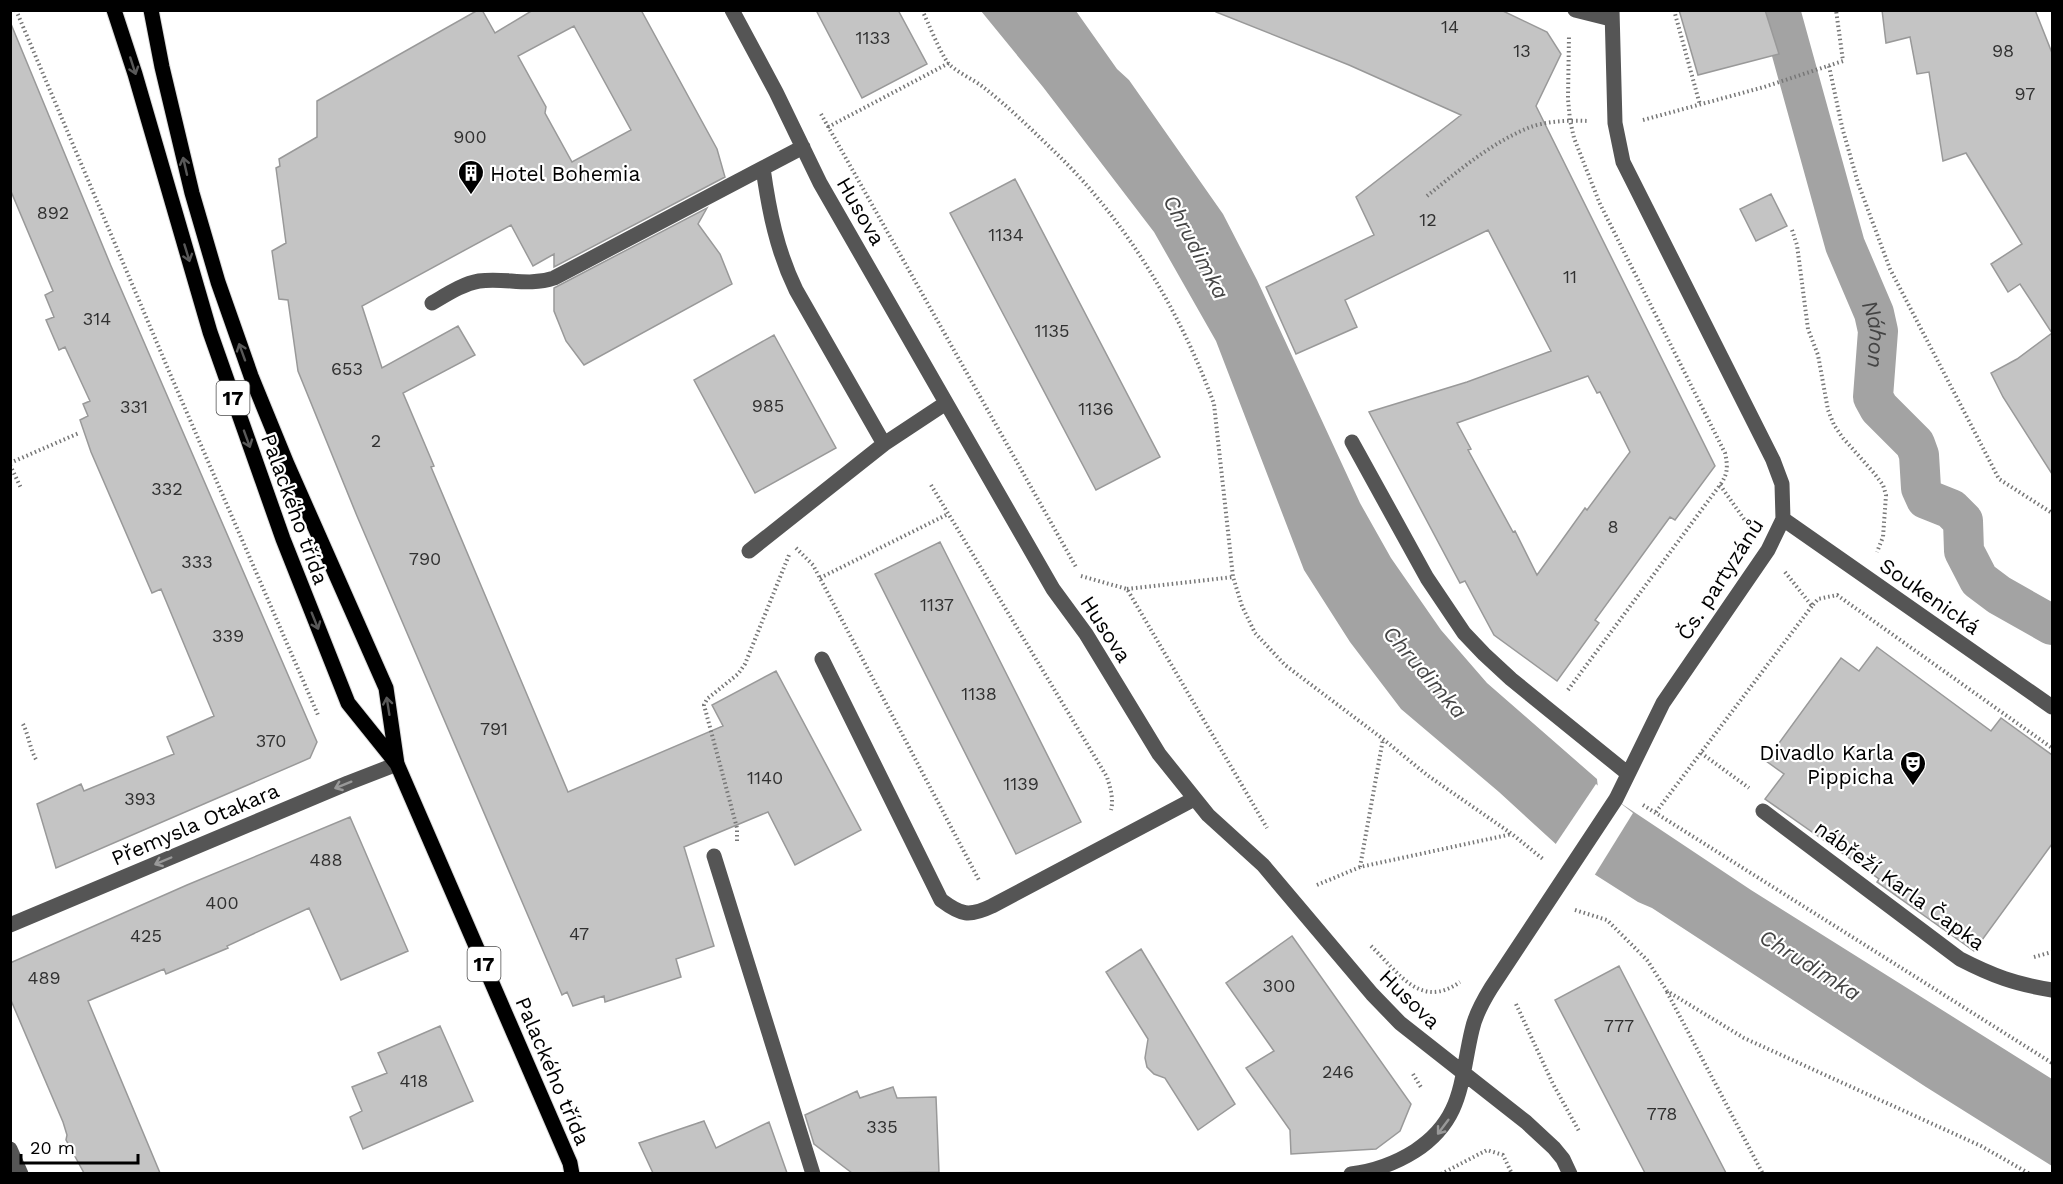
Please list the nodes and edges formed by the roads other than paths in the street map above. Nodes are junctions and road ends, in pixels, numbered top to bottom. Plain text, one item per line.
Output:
1 (114, 10) edge
2 (151, 10) edge
3 (732, 10) edge
4 (1575, 10) edge
5 (1611, 15) edge
6 (803, 147) junction
7 (763, 168) junction
8 (432, 303) dead end
9 (946, 403) junction
10 (1352, 442) dead end
11 (884, 444) junction
12 (1783, 519) junction
13 (749, 551) dead end
14 (822, 659) dead end
15 (2052, 706) edge
16 (397, 764) junction
17 (1627, 773) junction
18 (1194, 799) junction
19 (1763, 811) road end
20 (714, 856) road end
21 (10, 925) edge
22 (2052, 990) edge
23 (1464, 1073) junction
24 (10, 1149) edge
25 (574, 1170) edge
26 (21, 1173) edge
27 (813, 1173) edge
28 (1351, 1173) edge
29 (1570, 1173) edge

1 -> 16 main road, Palackého třída / 17
16 -> 2 main road, Palackého třída / 17
3 - 6 street, Husova
4 - 5 street
5 - 12 street, Čs. partyzánů
6 - 7 street
6 - 9 street, Husova
7 - 8 street
7 - 11 street
9 - 11 street
9 - 18 street, Husova
10 - 17 street
11 - 13 street
12 - 15 street, Soukenická
12 - 17 street, Čs. partyzánů
14 - 18 street
16 -> 21 street, Přemysla Otakara
16 - 25 main road, Palackého třída / 17
17 - 23 street, Čs. partyzánů
18 - 23 street, Husova
19 - 22 street, nábřeží Karla Čapka
20 - 27 street
23 -> 28 street, Čs. partyzánů
23 - 29 street, Husova
24 - 26 street

